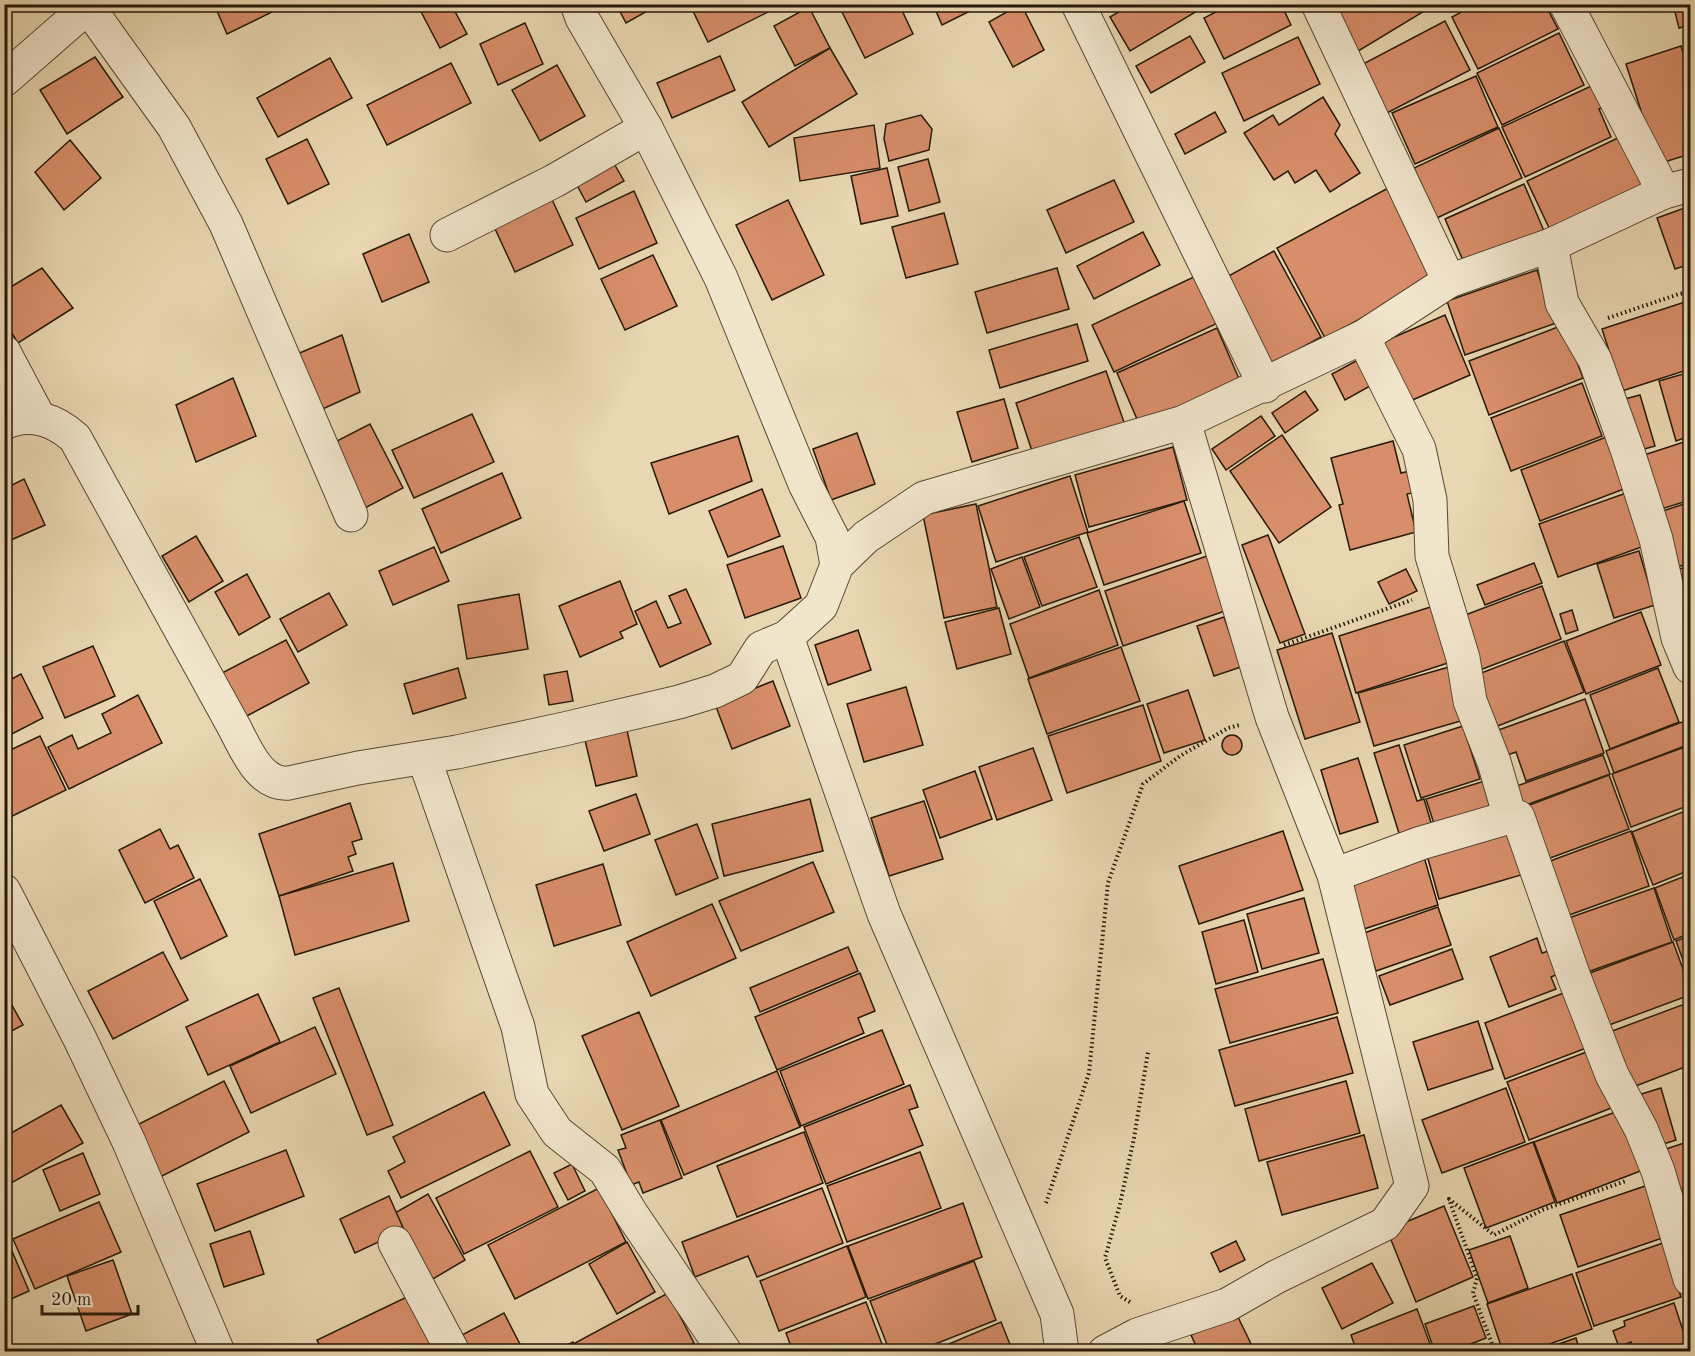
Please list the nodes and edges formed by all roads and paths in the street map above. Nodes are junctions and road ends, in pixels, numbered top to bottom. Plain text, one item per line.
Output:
1 (577, 4) edge
2 (1078, 4) edge
3 (1318, 4) edge
4 (1566, 4) edge
5 (90, 6) edge
6 (4, 80) edge
7 (646, 128) junction
8 (1677, 189) edge
9 (447, 235) dead end
10 (1551, 245) junction
11 (1449, 281) junction
12 (1690, 292) edge
13 (1562, 303) junction
14 (1363, 337) junction
15 (4, 352) edge
16 (1265, 386) junction
17 (39, 417) junction
18 (1185, 422) junction
19 (4, 423) edge
20 (351, 515) dead end
21 (837, 565) junction
22 (1442, 590) junction
23 (787, 637) junction
24 (1251, 649) junction
25 (1690, 667) edge
26 (1272, 717) junction
27 (424, 758) junction
28 (1510, 817) junction
29 (1334, 875) junction
30 (4, 891) edge
31 (1148, 1052) dead end
32 (1658, 1171) junction
33 (395, 1243) dead end
34 (1030, 1252) junction
35 (1690, 1279) edge
36 (1169, 1324) junction
37 (218, 1352) edge
38 (453, 1352) edge
39 (725, 1352) edge
40 (1062, 1352) edge
41 (1105, 1352) edge
42 (1495, 1352) edge

1 - 7 street
2 - 16 street
3 - 11 street
4 - 8 street
5 - 6 street
5 - 20 street
7 - 9 street
7 - 21 street
8 - 10 street
10 - 11 street
10 - 13 street
11 - 14 street
12 - 13 path
13 - 25 street
14 - 16 street
14 - 22 street
15 - 17 street
16 - 18 street
17 - 19 street
17 - 27 street
18 - 21 street
18 - 24 street
21 - 23 street
22 - 24 path
22 - 28 street
23 - 27 street
23 - 34 street
24 - 26 street
26 - 29 street
26 - 34 path
27 - 39 street
28 - 29 street
28 - 32 street
29 - 36 street
30 - 37 street
31 - 36 path
32 - 35 street
32 - 42 path
33 - 38 street
34 - 40 street
36 - 41 street

